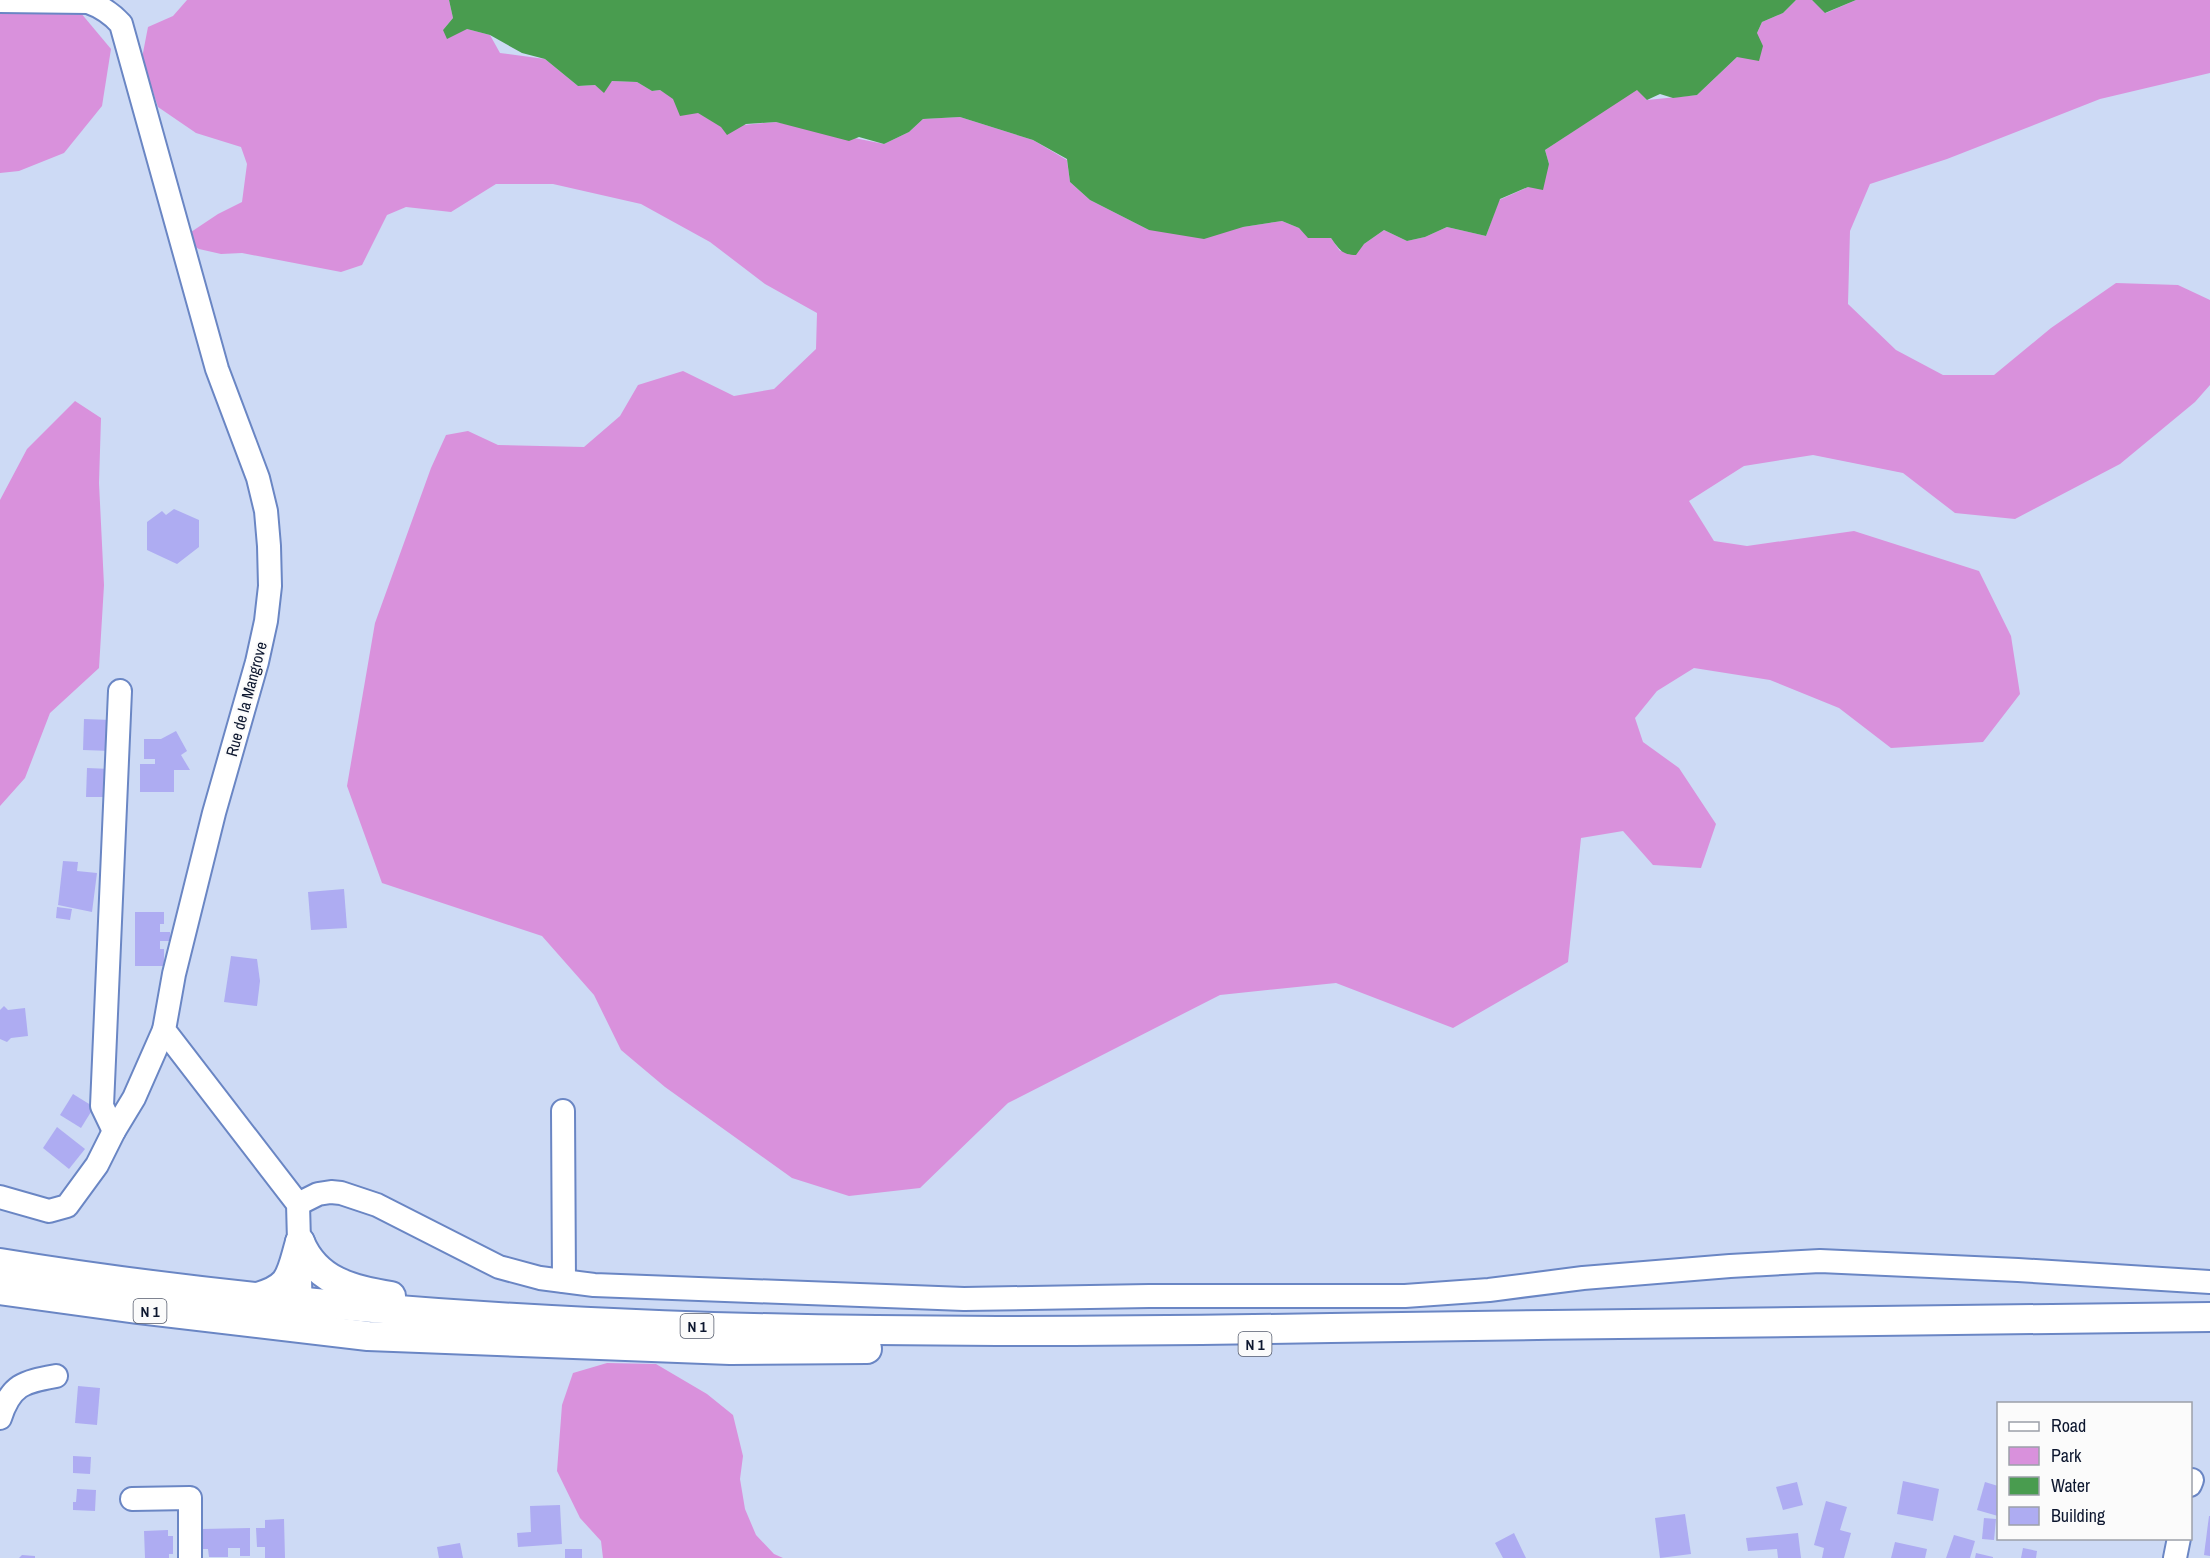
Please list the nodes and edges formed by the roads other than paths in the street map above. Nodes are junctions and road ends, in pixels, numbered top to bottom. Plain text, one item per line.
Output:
1 (0, 1) edge
2 (120, 691) dead end
3 (164, 1030) junction
4 (563, 1111) dead end
5 (114, 1131) junction
6 (0, 1197) edge
7 (298, 1204) junction
8 (300, 1242) junction
9 (0, 1263) edge
10 (564, 1281) junction
11 (2210, 1281) edge
12 (0, 1290) edge
13 (255, 1298) junction
14 (301, 1306) junction
15 (2210, 1317) edge
16 (524, 1319) junction
17 (2210, 1334) edge
18 (56, 1376) dead end
19 (0, 1418) edge
20 (132, 1499) dead end
21 (2179, 1540) edge
22 (190, 1558) edge
23 (2175, 1558) edge

1 - 3 street, Rue de la Mangrove
2 - 5 street
3 - 5 street, Rue de la Mangrove
3 - 7 street
4 - 10 street
5 - 6 street, Rue de la Mangrove
7 - 8 street
7 - 10 street
8 - 13 main road
8 - 14 street
8 - 16 main road
9 - 13 main road, N 1
10 - 11 street
12 - 14 main road, N 1
13 - 14 main road, N 1
14 - 16 main road, N 1
14 - 17 main road, N 1
15 - 16 main road, N 1
18 - 19 street
20 - 22 street
21 - 23 street

